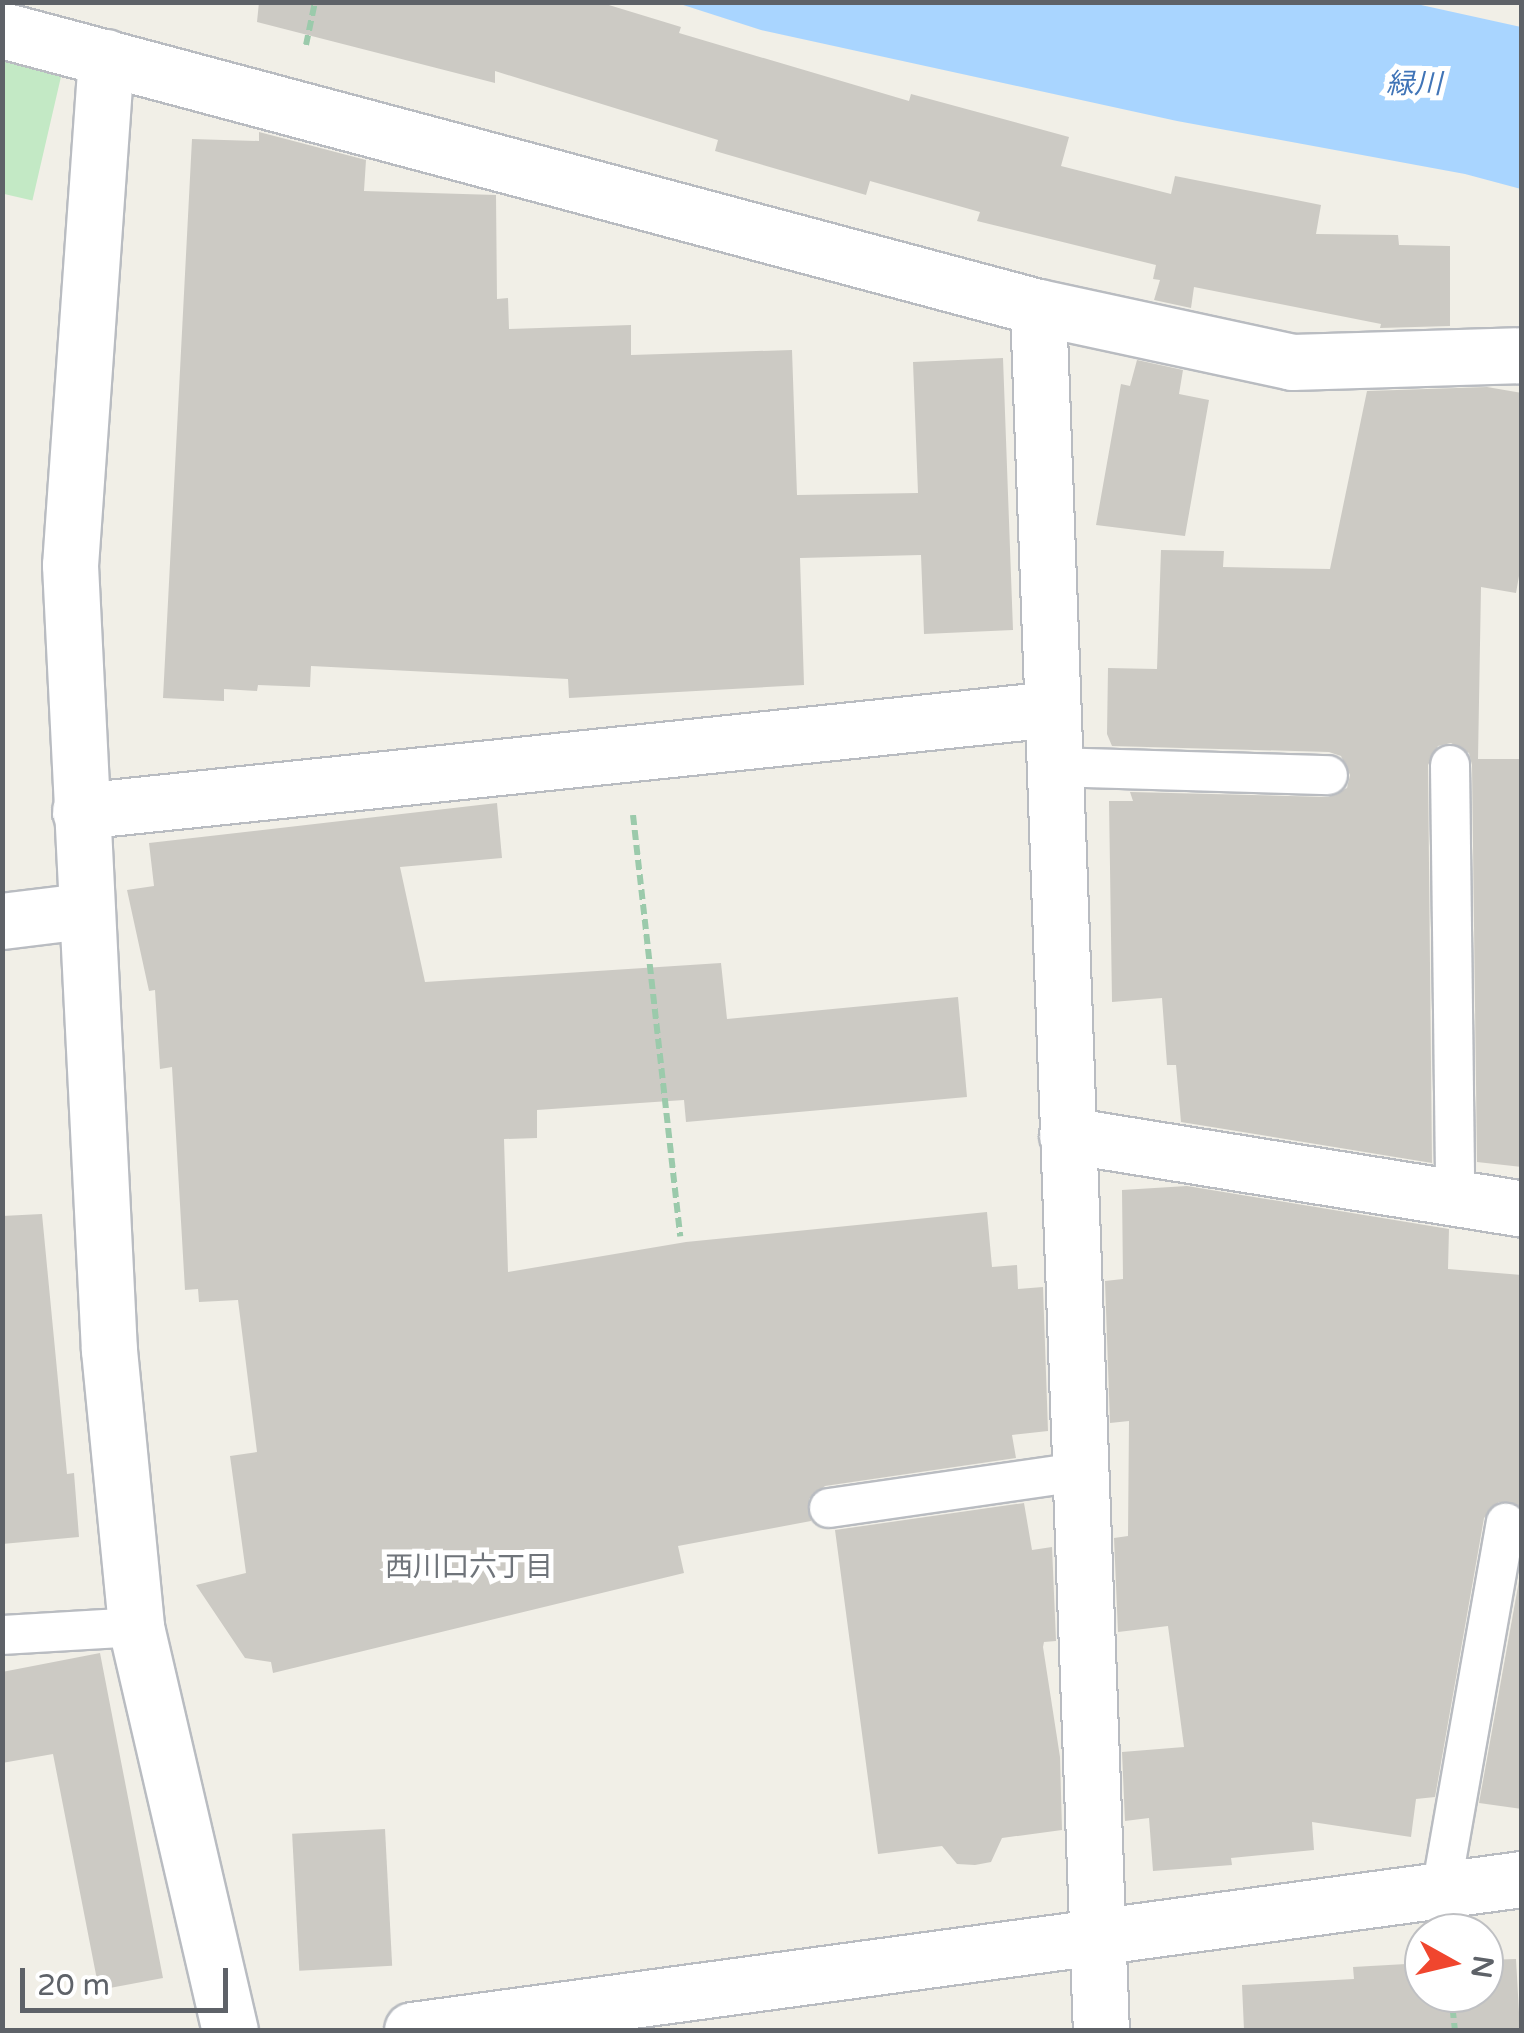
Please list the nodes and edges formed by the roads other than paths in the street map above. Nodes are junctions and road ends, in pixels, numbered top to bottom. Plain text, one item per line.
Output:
1 (2, 30) edge
2 (106, 57) junction
3 (1038, 307) junction
4 (1522, 355) edge
5 (1052, 709) junction
6 (1450, 764) dead end
7 (1054, 767) junction
8 (1328, 775) dead end
9 (80, 811) junction
10 (84, 912) junction
11 (2, 922) edge
12 (1067, 1135) junction
13 (1455, 1200) junction
14 (1522, 1209) edge
15 (1080, 1472) junction
16 (829, 1508) dead end
17 (1506, 1523) dead end
18 (136, 1626) junction
19 (2, 1635) edge
20 (1522, 1879) edge
21 (1441, 1890) junction
22 (1098, 1937) junction
23 (230, 2030) edge
24 (412, 2030) edge
25 (1101, 2030) edge

1 - 2 street
2 - 3 street
2 - 9 street
3 - 4 street
3 - 5 street
5 - 7 street
5 - 9 street
6 - 13 lane
7 - 8 lane
7 - 12 street
9 - 10 street
10 - 11 street
10 - 18 street
12 - 13 street
12 - 15 street
13 - 14 street
15 - 16 lane
15 - 22 street
17 - 21 lane
18 - 19 lane
18 - 23 street
20 - 21 street
21 - 22 street
22 - 24 street
22 - 25 street

